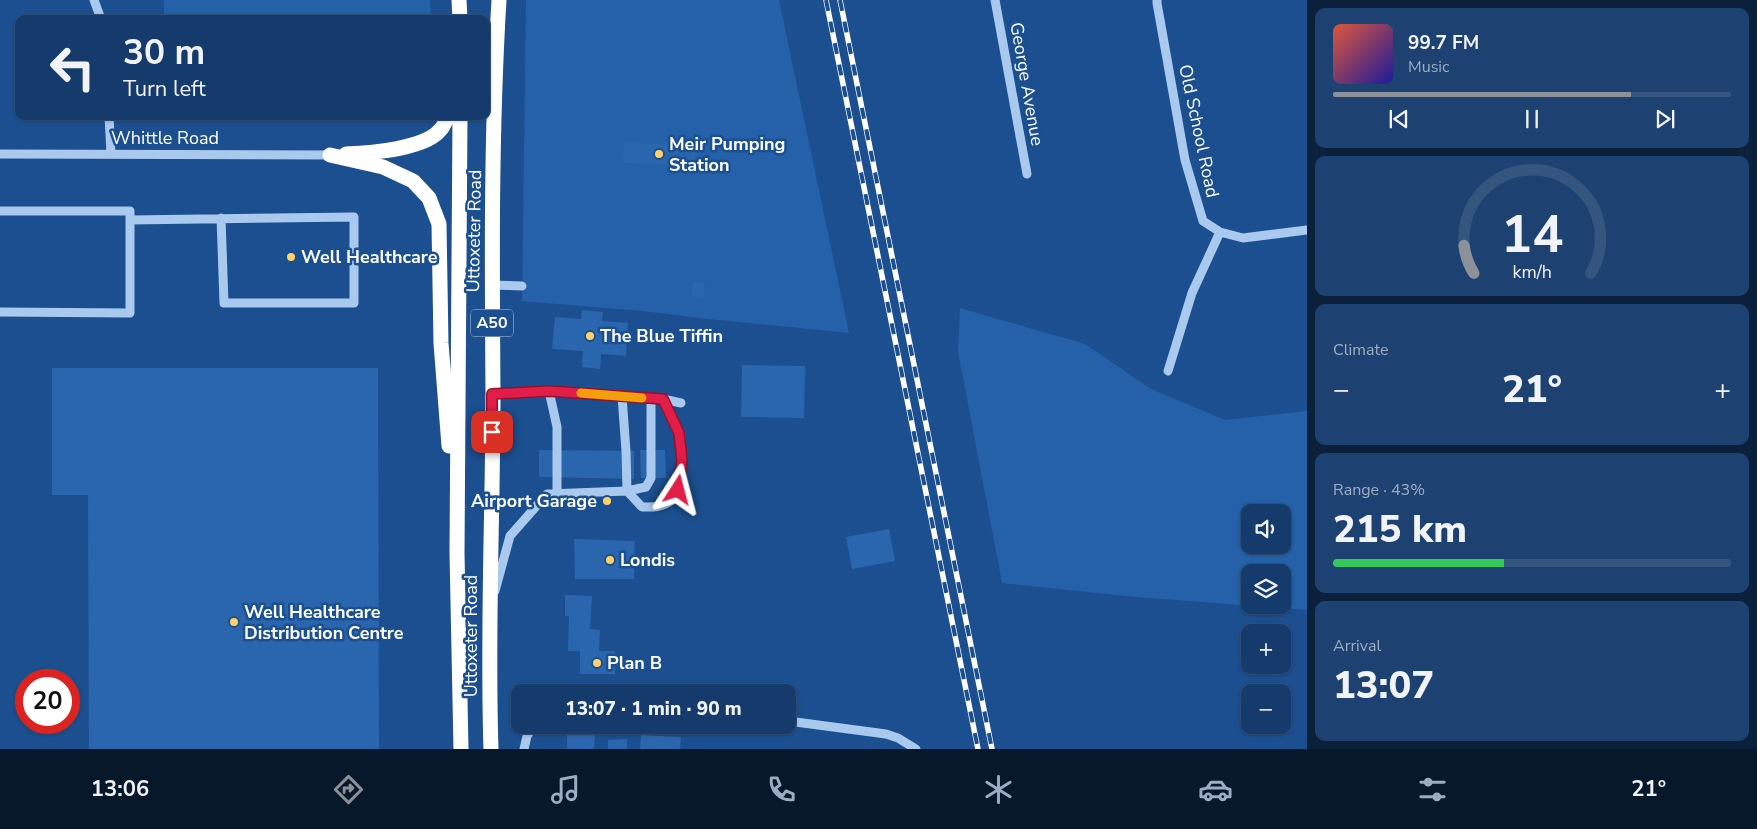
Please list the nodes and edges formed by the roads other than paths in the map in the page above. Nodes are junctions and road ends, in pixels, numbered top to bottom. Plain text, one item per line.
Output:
1 (94, 0) edge
2 (459, 0) edge
3 (494, 0) edge
4 (499, 0) edge
5 (995, 0) edge
6 (1157, 0) edge
7 (100, 15) edge
8 (460, 15) edge
9 (496, 44) junction
10 (109, 120) edge
11 (446, 120) edge
12 (460, 120) edge
13 (0, 154) edge
14 (111, 154) junction
15 (330, 155) junction
16 (1027, 174) dead end
17 (0, 211) edge
18 (221, 218) junction
19 (130, 220) junction
20 (1307, 230) edge
21 (1220, 232) junction
22 (491, 285) junction
23 (522, 286) dead end
24 (0, 312) edge
25 (1168, 371) dead end
26 (549, 391) junction
27 (492, 394) junction
28 (622, 396) junction
29 (651, 398) junction
30 (663, 399) junction
31 (682, 403) dead end
32 (626, 491) junction
33 (557, 493) junction
34 (458, 553) junction
35 (490, 602) junction
36 (796, 722) edge
37 (528, 734) edge
38 (461, 749) edge
39 (490, 749) edge
40 (524, 749) edge
41 (916, 749) edge

1 - 7 street
2 - 8 highway
3 - 9 highway, A50
4 - 9 highway
5 - 16 street, George Avenue
6 - 21 street, Old School Road
9 - 22 highway, Uttoxeter Road / A50
10 - 14 street
11 - 15 highway
12 - 34 highway, Uttoxeter Road / A50
13 - 14 street, Whittle Road
14 - 15 street, Whittle Road
15 - 34 highway
17 - 19 street
18 - 18 street
18 - 19 street
19 - 24 street
20 - 21 street, Old School Road
21 - 25 street
22 - 23 street
22 - 27 highway, Uttoxeter Road / A50
26 - 27 street
26 - 28 street
26 - 33 street
27 - 35 highway, Uttoxeter Road / A50
28 - 29 street
28 - 32 street
29 - 30 street
29 - 32 street
30 - 31 street
30 - 32 street
32 - 33 street
33 - 35 street
34 - 38 highway, Uttoxeter Road / A50
35 - 39 highway, Uttoxeter Road / A50
36 - 41 street
37 - 40 street

